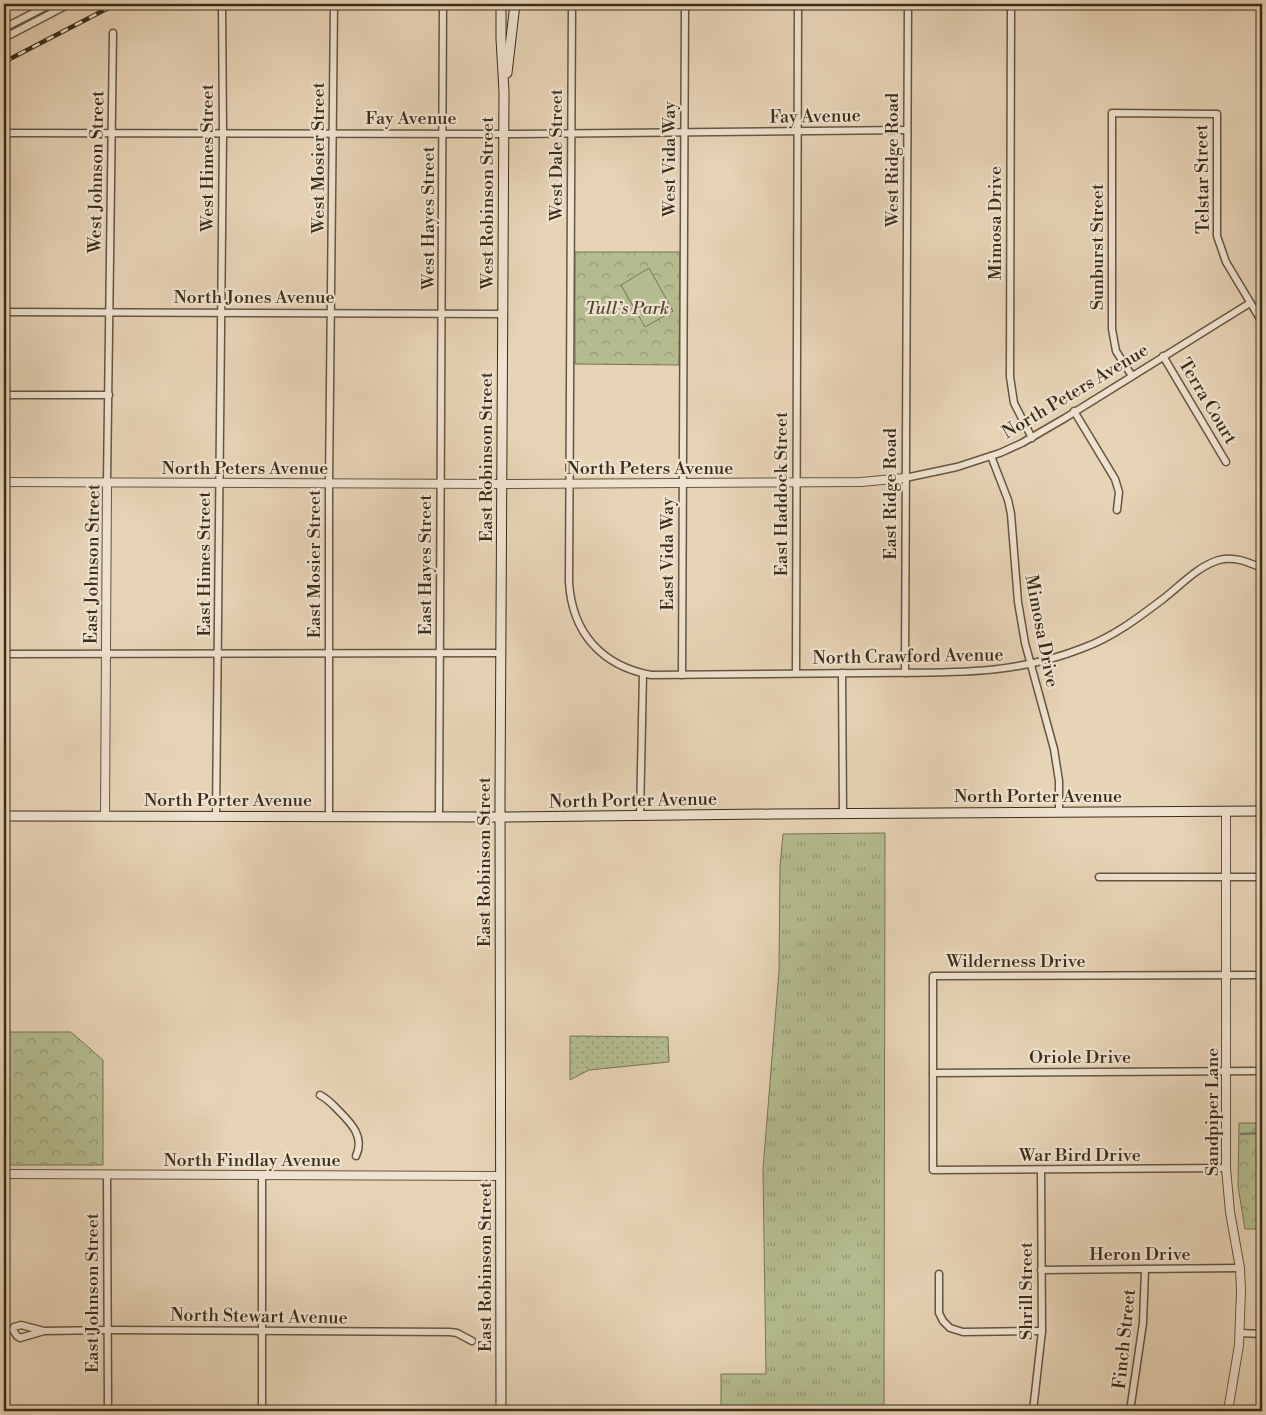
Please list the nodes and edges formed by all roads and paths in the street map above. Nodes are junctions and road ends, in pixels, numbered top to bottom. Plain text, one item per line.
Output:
1 (51, 4) edge
2 (69, 4) edge
3 (222, 4) edge
4 (334, 4) edge
5 (443, 4) edge
6 (500, 4) edge
7 (515, 4) edge
8 (572, 4) edge
9 (685, 4) edge
10 (798, 4) edge
11 (908, 4) edge
12 (1011, 4) edge
13 (4, 28) edge
14 (112, 34) dead end
15 (4, 38) edge
16 (504, 92) junction
17 (1217, 114) joint
18 (907, 130) junction
19 (798, 131) junction
20 (334, 132) junction
21 (684, 132) junction
22 (4, 133) edge
23 (111, 133) junction
24 (443, 133) junction
25 (503, 133) junction
26 (571, 133) junction
27 (223, 134) junction
28 (1250, 303) junction
29 (4, 312) edge
30 (110, 312) junction
31 (220, 312) junction
32 (332, 312) junction
33 (443, 313) junction
34 (503, 314) junction
35 (684, 314) joint
36 (906, 316) joint
37 (1262, 322) edge
38 (1163, 356) junction
39 (1132, 376) junction
40 (4, 395) edge
41 (109, 395) junction
42 (1074, 412) junction
43 (1032, 438) junction
44 (991, 456) junction
45 (1226, 462) dead end
46 (905, 478) junction
47 (4, 482) edge
48 (107, 482) junction
49 (219, 482) junction
50 (683, 482) junction
51 (796, 482) junction
52 (329, 483) junction
53 (441, 484) junction
54 (502, 484) junction
55 (569, 484) junction
56 (1117, 510) dead end
57 (1262, 568) edge
58 (440, 653) junction
59 (501, 653) junction
60 (4, 654) edge
61 (106, 654) junction
62 (219, 654) junction
63 (329, 654) junction
64 (1030, 664) junction
65 (796, 673) junction
66 (905, 673) junction
67 (643, 674) junction
68 (842, 674) junction
69 (682, 675) junction
70 (1226, 811) junction
71 (1262, 811) edge
72 (1059, 812) junction
73 (842, 813) junction
74 (4, 816) edge
75 (105, 816) junction
76 (329, 816) junction
77 (439, 816) junction
78 (640, 816) junction
79 (216, 817) junction
80 (500, 817) junction
81 (1098, 877) dead end
82 (1262, 877) edge
83 (1225, 878) junction
84 (1226, 975) junction
85 (1262, 975) edge
86 (1262, 1071) edge
87 (1226, 1072) junction
88 (934, 1073) junction
89 (320, 1095) dead end
90 (356, 1156) dead end
91 (1226, 1168) junction
92 (933, 1170) joint
93 (1040, 1170) junction
94 (4, 1174) edge
95 (107, 1175) junction
96 (262, 1176) junction
97 (501, 1176) junction
98 (1240, 1268) junction
99 (1145, 1269) junction
100 (1041, 1270) junction
101 (939, 1274) dead end
102 (107, 1330) junction
103 (262, 1330) junction
104 (44, 1331) dead end
105 (1042, 1331) junction
106 (1240, 1333) junction
107 (1262, 1334) edge
108 (472, 1341) dead end
109 (108, 1411) edge
110 (262, 1411) edge
111 (501, 1411) edge
112 (1033, 1411) edge
113 (1130, 1411) edge
114 (1228, 1411) edge

1 - 13 street
2 - 15 street
3 - 27 street, West Himes Street
4 - 20 street, West Mosier Street
5 - 24 street, West Hayes Street
6 - 16 main road, West Robinson Street
7 - 16 main road, West Robinson Street
8 - 26 street, West Dale Street
9 - 21 street, West Vida Way
10 - 19 street, East Haddock Street
11 - 18 street, West Ridge Road
12 - 43 street, Mimosa Drive
14 - 23 street, West Johnson Street
16 - 25 main road, West Robinson Street
17 - 28 street, Telstar Street
17 - 39 street, Sunburst Street
18 - 19 street, Fay Avenue
18 - 36 street, West Ridge Road
19 - 21 street, Fay Avenue
19 - 51 street, East Haddock Street
20 - 24 street, Fay Avenue
20 - 27 street, Fay Avenue
20 - 32 street, West Mosier Street
21 - 26 street, Fay Avenue
21 - 35 street, West Vida Way
22 - 23 street, Fay Avenue
23 - 27 street, Fay Avenue
23 - 30 street, West Johnson Street
24 - 25 street, Fay Avenue
24 - 33 street, West Hayes Street
25 - 26 street, Fay Avenue
25 - 34 main road, West Robinson Street
26 - 55 street, West Dale Street
27 - 31 street, West Himes Street
28 - 37 street, Telstar Street
28 - 38 street, North Peters Avenue
29 - 30 street, North Jones Avenue
30 - 31 street, North Jones Avenue
30 - 41 street, East Johnson Street
31 - 32 street, North Jones Avenue
31 - 49 street, East Himes Street
32 - 33 street, North Jones Avenue
32 - 52 street, East Mosier Street
33 - 34 street, North Jones Avenue
33 - 53 street, East Hayes Street
34 - 54 main road, East Robinson Street
35 - 50 street, East Vida Way
36 - 46 street, East Ridge Road
38 - 39 street, North Peters Avenue
38 - 45 street, Terra Court
39 - 42 street, North Peters Avenue
40 - 41 street
41 - 48 street, East Johnson Street
42 - 43 street, North Peters Avenue
42 - 56 street
43 - 44 street, North Peters Avenue
44 - 46 street, North Peters Avenue
44 - 64 street, Mimosa Drive
46 - 51 street, North Peters Avenue
46 - 66 street, East Ridge Road
47 - 48 street, North Peters Avenue
48 - 49 street, North Peters Avenue
48 - 61 street, East Johnson Street
49 - 52 street, North Peters Avenue
49 - 62 street, East Himes Street
50 - 51 street, North Peters Avenue
50 - 55 street, North Peters Avenue
50 - 69 street, East Vida Way
51 - 65 street, East Haddock Street
52 - 53 street, North Peters Avenue
52 - 63 street, East Mosier Street
53 - 54 street, North Peters Avenue
53 - 58 street, East Hayes Street
54 - 55 street, North Peters Avenue
54 - 59 main road, East Robinson Street
55 - 67 street, North Crawford Avenue
57 - 64 street, North Crawford Avenue
58 - 59 street
58 - 63 street
58 - 77 street, East Hayes Street
59 - 80 main road, East Robinson Street
60 - 61 street
61 - 62 street
61 - 75 street, East Johnson Street
62 - 63 street
62 - 79 street, East Himes Street
63 - 76 street, East Mosier Street
64 - 66 street, North Crawford Avenue
64 - 72 street, Mimosa Drive
65 - 68 street, North Crawford Avenue
65 - 69 street, North Crawford Avenue
66 - 68 street, North Crawford Avenue
67 - 69 street, North Crawford Avenue
67 - 78 street
68 - 73 street
70 - 71 main road, North Porter Avenue
70 - 72 main road, North Porter Avenue
70 - 83 street, Sandpiper Lane
72 - 73 main road, North Porter Avenue
73 - 78 main road, North Porter Avenue
74 - 75 main road, North Porter Avenue
75 - 79 main road, North Porter Avenue
76 - 77 main road, North Porter Avenue
76 - 79 main road, North Porter Avenue
77 - 80 main road, North Porter Avenue
78 - 80 main road, North Porter Avenue
80 - 97 main road, East Robinson Street
81 - 83 street
82 - 83 street
83 - 84 street, Sandpiper Lane
84 - 85 street, Wilderness Drive
84 - 87 street, Sandpiper Lane
84 - 88 street, Wilderness Drive
86 - 87 street, Oriole Drive
87 - 88 street, Oriole Drive
87 - 91 street, Sandpiper Lane
88 - 92 street, Wilderness Drive
89 - 90 street
91 - 93 street, War Bird Drive
91 - 98 street, Sandpiper Lane
92 - 93 street, War Bird Drive
93 - 100 street, Shrill Street
94 - 95 street, North Findlay Avenue
95 - 96 street, North Findlay Avenue
95 - 102 street, East Johnson Street
96 - 97 street, North Findlay Avenue
96 - 103 street
97 - 111 main road, East Robinson Street
98 - 99 street, Heron Drive
98 - 106 street, Sandpiper Lane
99 - 100 street, Heron Drive
99 - 113 street, Finch Street
100 - 105 street, Shrill Street
101 - 105 street
102 - 103 street, North Stewart Avenue
102 - 104 street, North Stewart Avenue
102 - 109 street, East Johnson Street
103 - 108 street, North Stewart Avenue
103 - 110 street
105 - 112 street, Shrill Street
106 - 107 street
106 - 114 street, Sandpiper Lane

